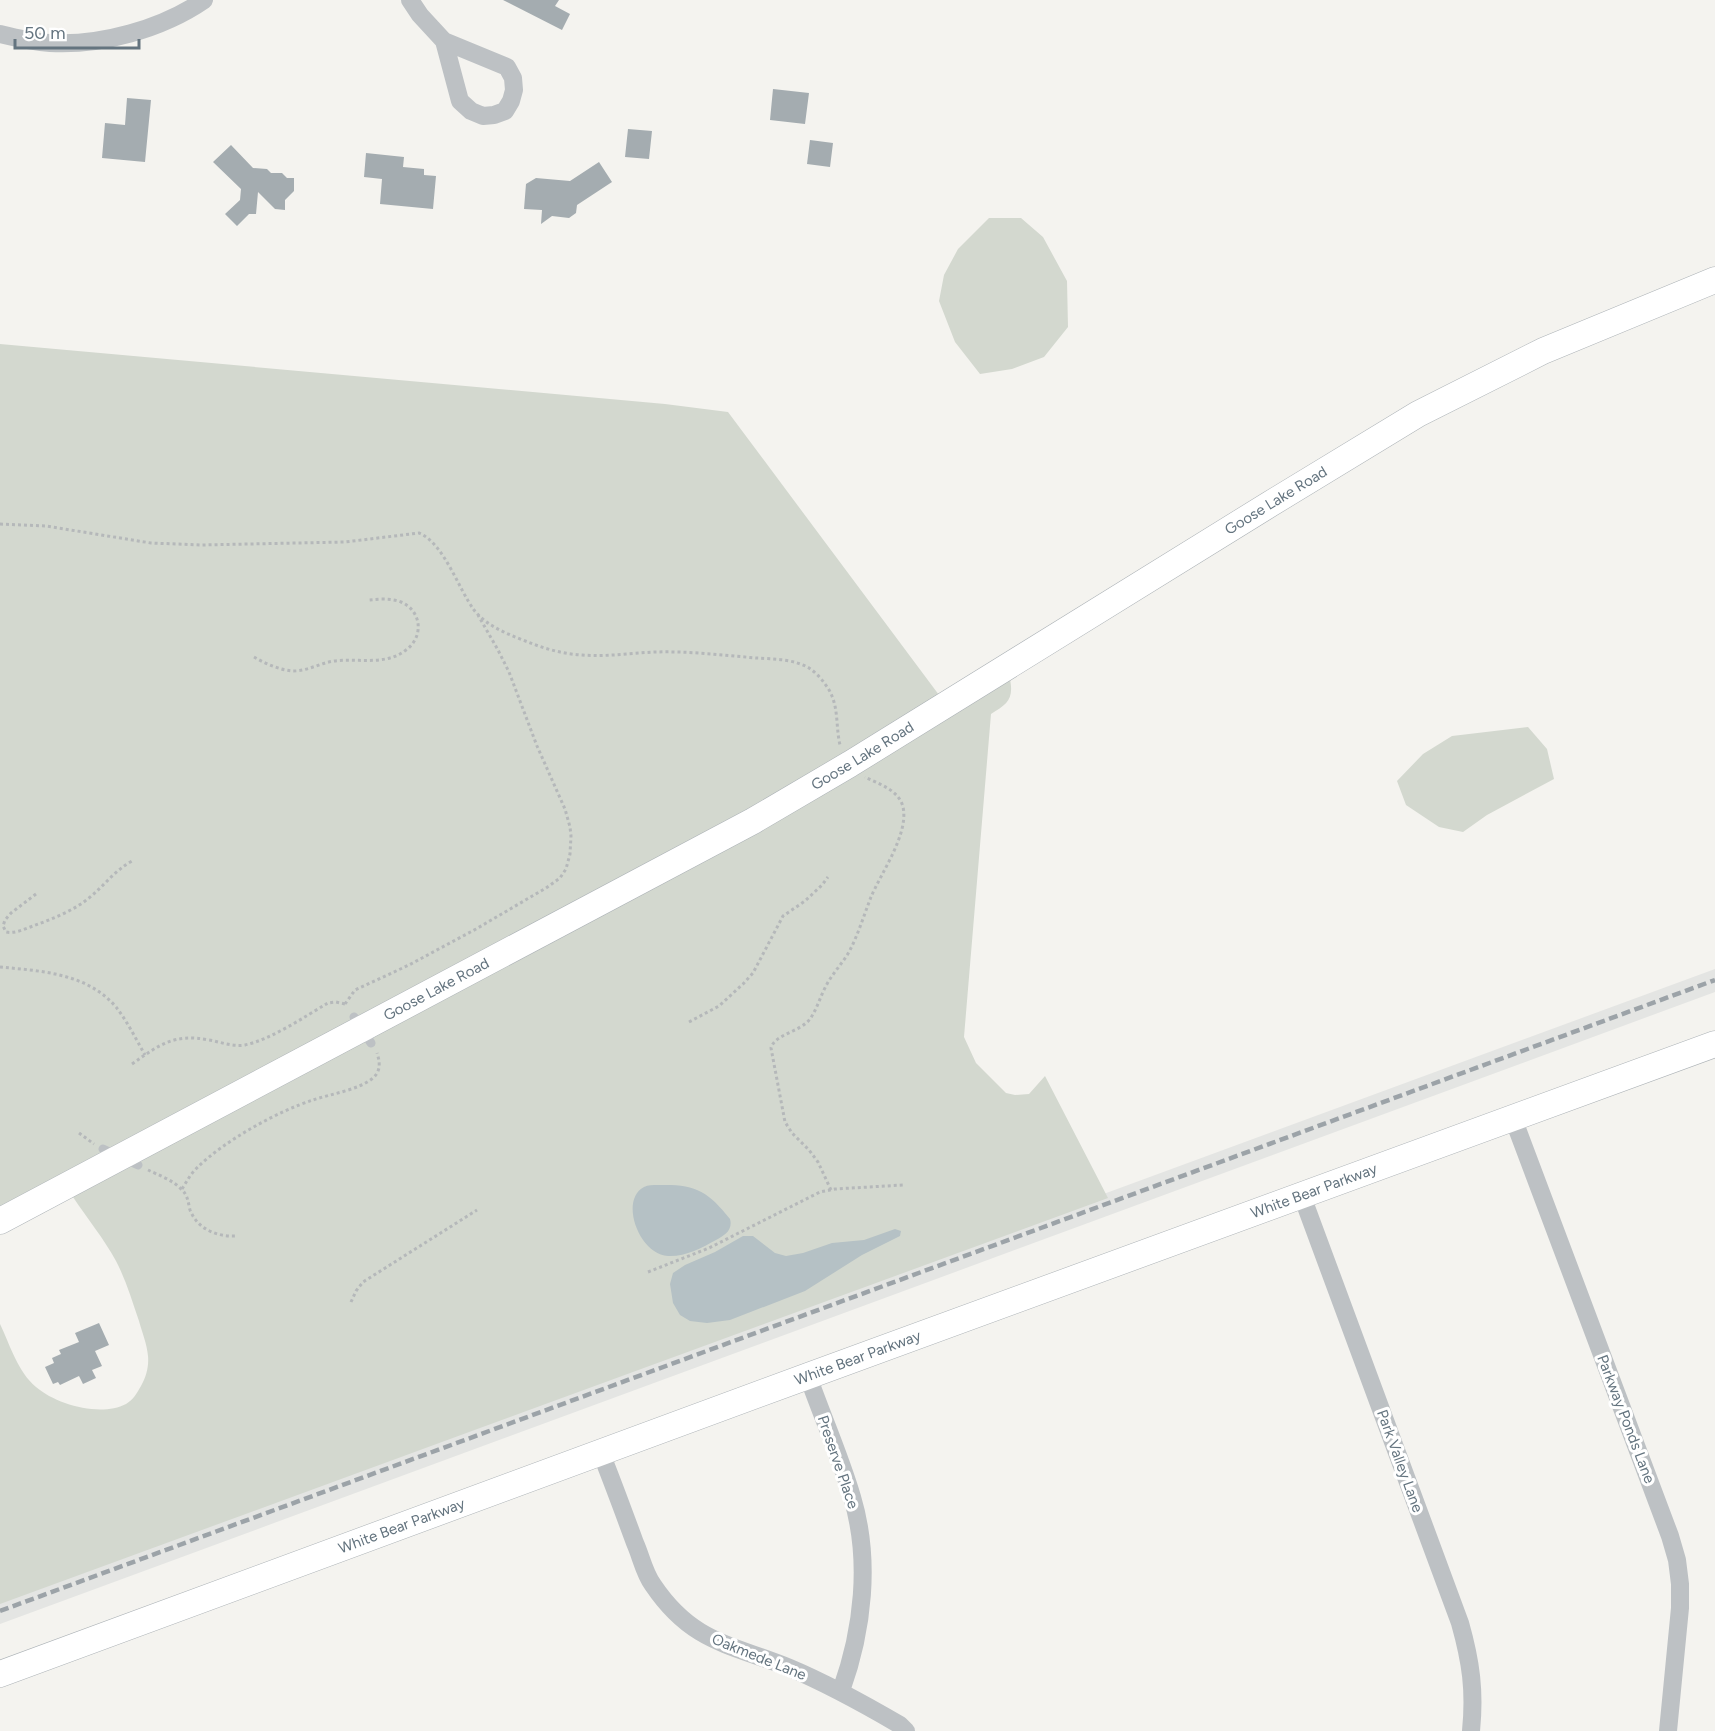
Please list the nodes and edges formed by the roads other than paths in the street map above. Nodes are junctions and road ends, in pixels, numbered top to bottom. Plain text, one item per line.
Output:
1 (204, 0) edge
2 (410, 0) edge
3 (0, 34) edge
4 (444, 41) junction
5 (1715, 280) edge
6 (1715, 1044) edge
7 (1513, 1118) junction
8 (1302, 1196) junction
9 (0, 1221) edge
10 (808, 1376) junction
11 (601, 1453) junction
12 (0, 1674) edge
13 (841, 1691) junction
14 (906, 1731) edge
15 (1471, 1731) edge
16 (1668, 1731) edge

1 - 3 street
2 - 4 street
4 - 4 street
5 - 9 street, Goose Lake Road
6 - 7 street, White Bear Parkway
7 - 8 street, White Bear Parkway
7 - 16 street, Parkway Ponds Lane
8 - 10 street, White Bear Parkway
8 - 15 street, Park Valley Lane
10 - 11 street, White Bear Parkway
10 - 13 street, Preserve Place
11 - 12 street, White Bear Parkway
11 - 13 street, Oakmede Lane
13 - 14 street, Oakmede Lane

